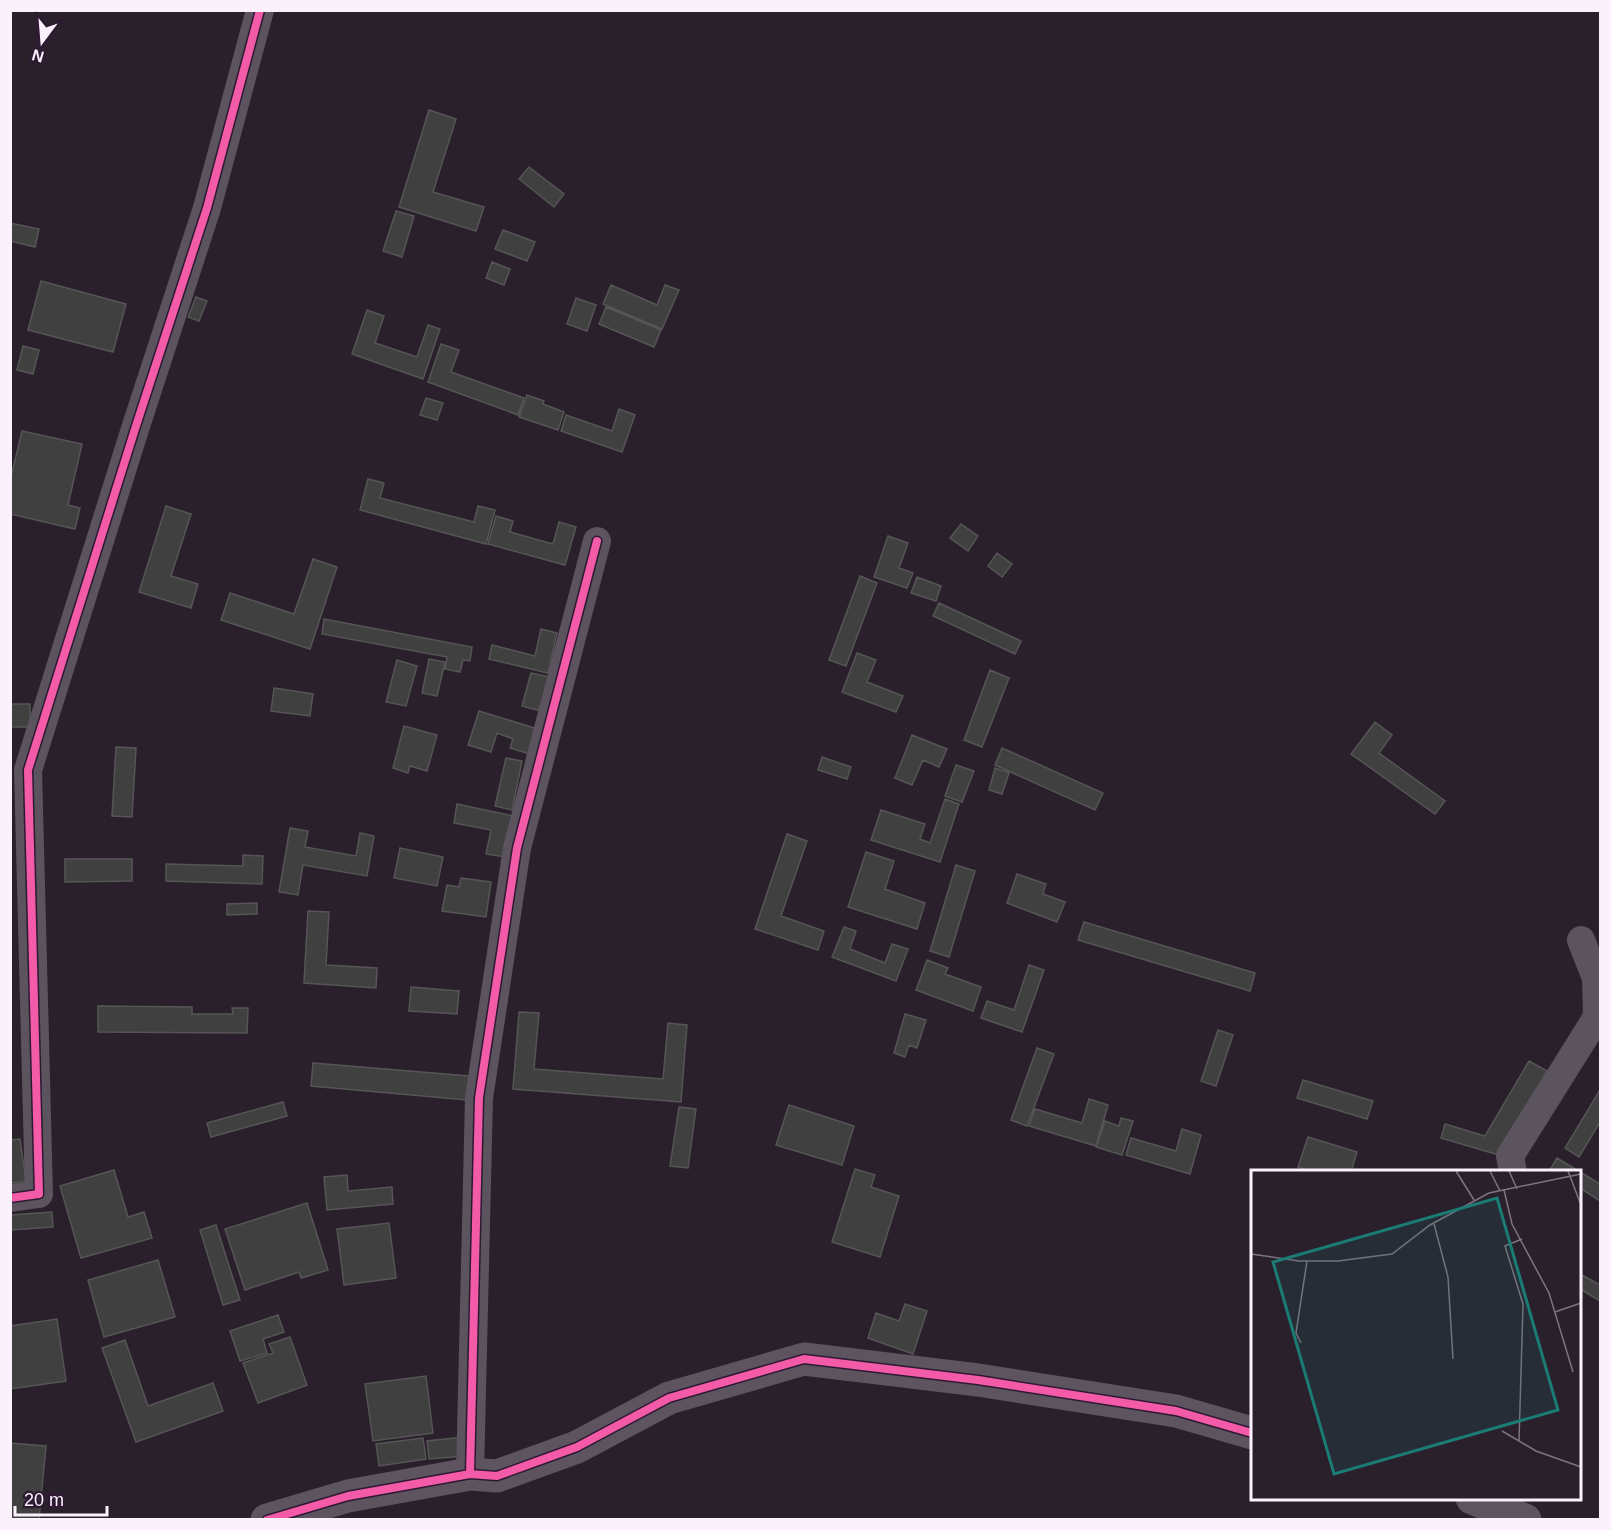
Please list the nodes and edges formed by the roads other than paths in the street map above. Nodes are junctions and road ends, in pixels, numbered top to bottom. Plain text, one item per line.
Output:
1 (260, 10) edge
2 (597, 541) dead end
3 (1581, 940) dead end
4 (1512, 1170) edge
5 (10, 1198) edge
6 (1251, 1433) edge
7 (470, 1474) junction
8 (1477, 1500) edge
9 (267, 1520) edge
10 (1525, 1520) edge

1 - 5 street
2 - 7 street
3 - 4 street
6 - 7 street
7 - 9 street
8 - 10 street

